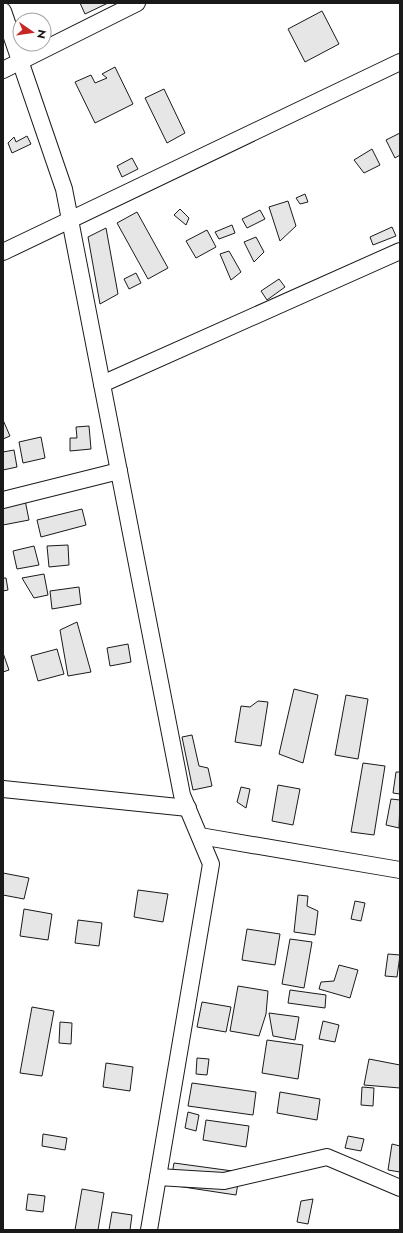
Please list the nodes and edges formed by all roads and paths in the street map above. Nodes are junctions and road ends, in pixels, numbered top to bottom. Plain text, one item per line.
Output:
1 (137, 3) edge
2 (3, 11) edge
3 (20, 61) junction
4 (400, 62) edge
5 (3, 70) edge
6 (70, 219) junction
7 (400, 251) edge
8 (3, 252) edge
9 (102, 384) junction
10 (119, 471) junction
11 (3, 500) edge
12 (3, 790) edge
13 (188, 808) junction
14 (200, 836) junction
15 (400, 870) edge
16 (158, 1177) junction
17 (400, 1188) edge
18 (149, 1230) edge

1 - 3 street
2 - 3 street
3 - 5 street
3 - 6 street
4 - 6 street
6 - 8 street
6 - 9 street
7 - 9 street
9 - 10 street
10 - 11 street
10 - 13 street
12 - 13 street
13 - 14 street
14 - 15 street
14 - 16 street
16 - 17 street
16 - 18 street

